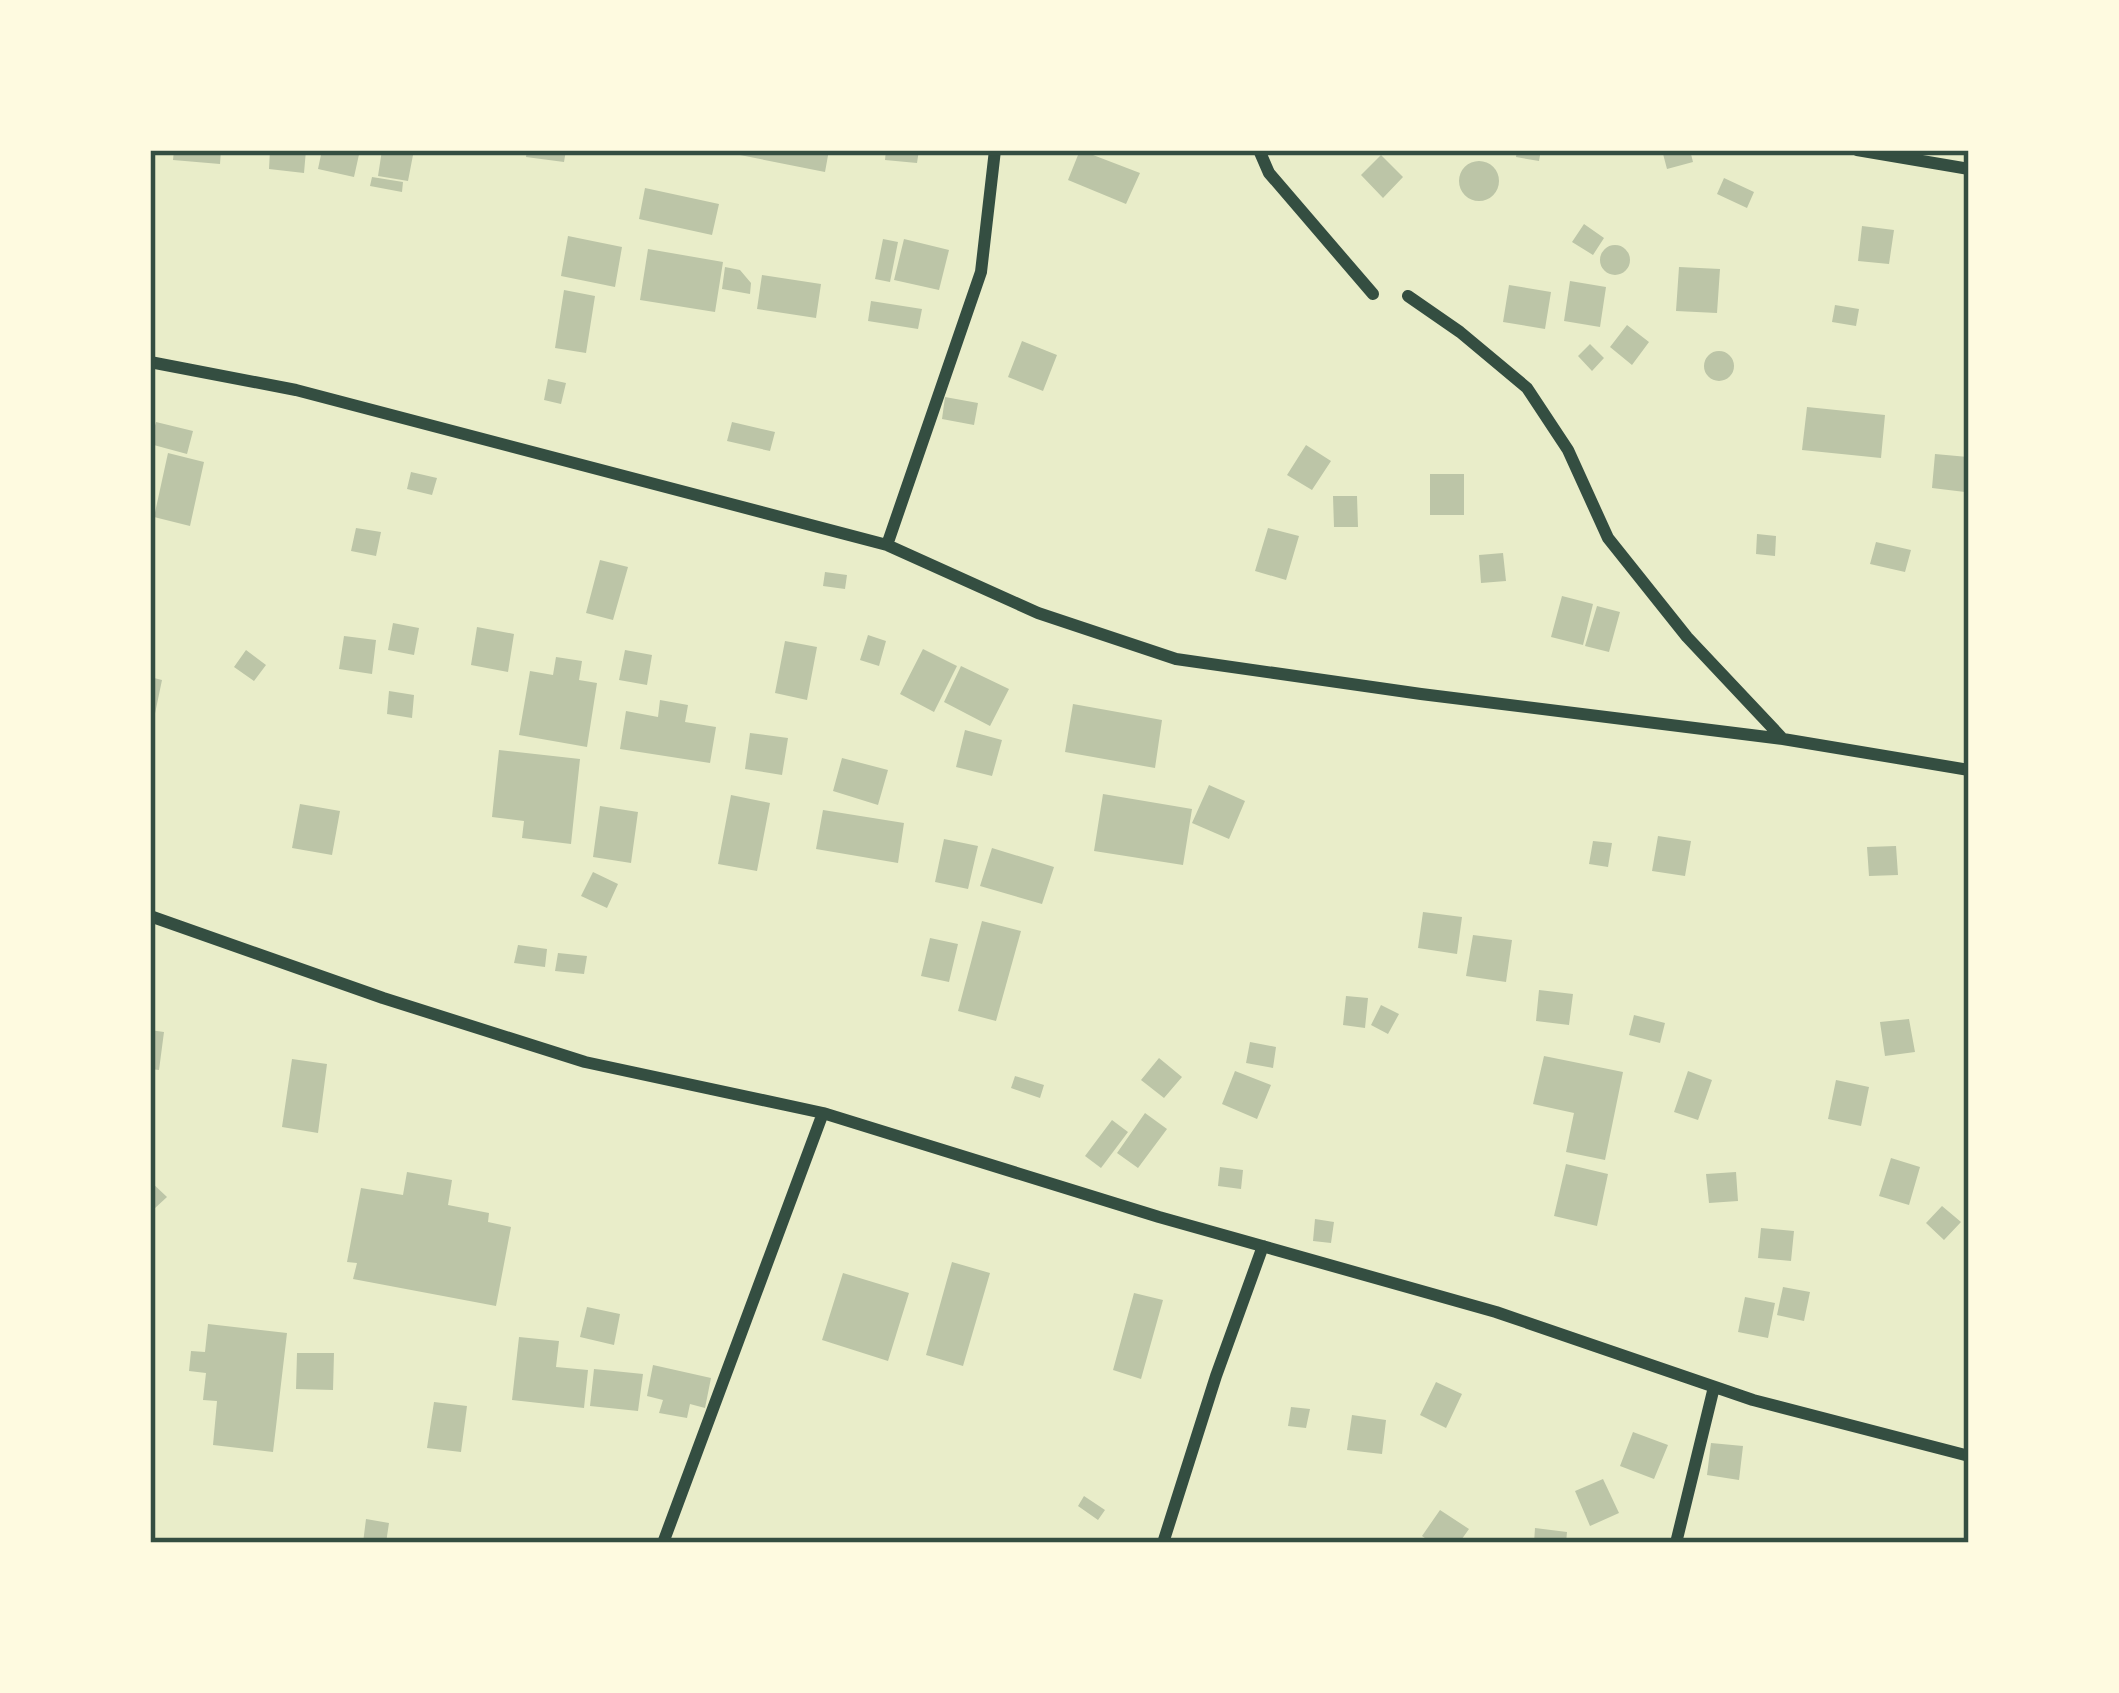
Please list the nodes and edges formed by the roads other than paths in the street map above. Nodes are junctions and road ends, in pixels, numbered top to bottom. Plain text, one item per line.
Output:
1 (995, 150) edge
2 (1259, 150) edge
3 (1856, 150) edge
4 (1969, 169) edge
5 (1373, 294) dead end
6 (1408, 296) dead end
7 (150, 362) edge
8 (887, 545) junction
9 (1783, 739) junction
10 (1969, 770) edge
11 (150, 916) edge
12 (823, 1113) junction
13 (1263, 1246) junction
14 (1714, 1387) junction
15 (1969, 1456) edge
16 (663, 1543) edge
17 (1162, 1543) edge
18 (1676, 1543) edge

1 - 8 street
2 - 5 street
3 - 4 street
6 - 9 street
7 - 8 street
8 - 9 street
9 - 10 street
11 - 12 street
12 - 13 street
12 - 16 street
13 - 14 street
13 - 17 street
14 - 15 street
14 - 18 street

